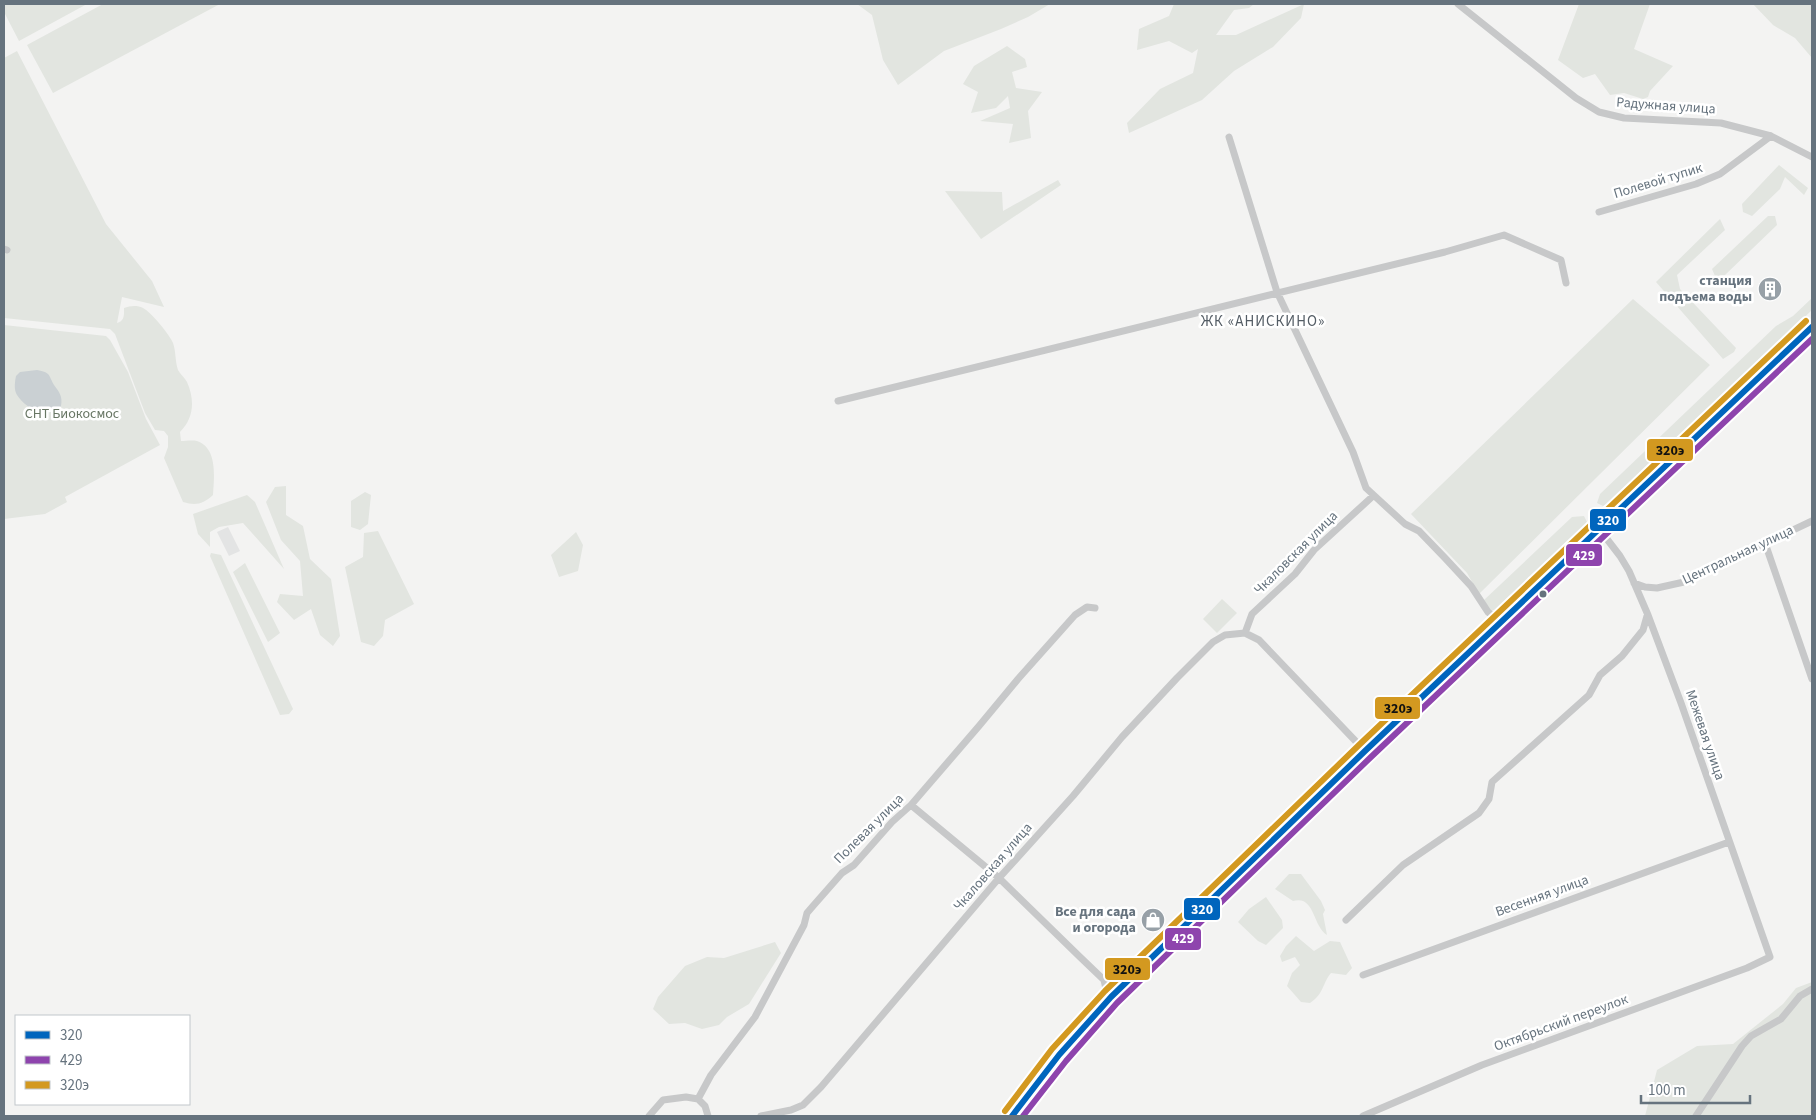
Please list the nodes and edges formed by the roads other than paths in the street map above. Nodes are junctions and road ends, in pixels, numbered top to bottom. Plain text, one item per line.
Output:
1 (1458, 4) edge
2 (1229, 136) dead end
3 (1771, 136) junction
4 (1812, 157) edge
5 (1599, 212) dead end
6 (1566, 283) dead end
7 (1277, 292) junction
8 (1812, 327) edge
9 (838, 401) dead end
10 (1374, 496) junction
11 (1812, 521) edge
12 (1600, 530) junction
13 (1765, 543) junction
14 (1634, 583) junction
15 (1095, 608) dead end
16 (1648, 615) junction
17 (1501, 623) junction
18 (1245, 633) junction
19 (1812, 679) edge
20 (1365, 751) junction
21 (911, 805) junction
22 (1728, 842) junction
23 (998, 878) junction
24 (1346, 920) dead end
25 (1770, 957) joint
26 (1363, 975) dead end
27 (1812, 989) edge
28 (1111, 997) junction
29 (698, 1099) junction
30 (649, 1116) edge
31 (708, 1116) edge
32 (761, 1116) edge
33 (1012, 1116) edge
34 (1363, 1116) edge
35 (1696, 1116) edge

1 - 3 street, Радужная улица
2 - 7 street
3 - 4 street, Радужная улица
3 - 5 street, Полевой тупик
6 - 7 street
7 - 9 street
7 - 10 street
8 - 12 main road
10 - 17 street
10 - 18 street, Чкаловская улица
11 - 13 street, Центральная улица
12 - 14 street, Межевая улица
12 - 17 main road
13 - 14 street, Центральная улица
13 - 19 street
14 - 16 street, Межевая улица
15 - 21 street, Полевая улица
16 - 22 street, Межевая улица
16 - 24 street
17 - 20 main road
18 - 20 street
18 - 23 street, Чкаловская улица
20 - 28 main road
21 - 23 street
21 - 29 street, Полевая улица
22 - 25 street, Межевая улица
22 - 26 street, Весенняя улица
23 - 28 street
23 - 32 street, Чкаловская улица
25 - 34 street, Октябрьский переулок
27 - 35 street
28 - 33 main road
29 - 30 street
29 - 31 street

